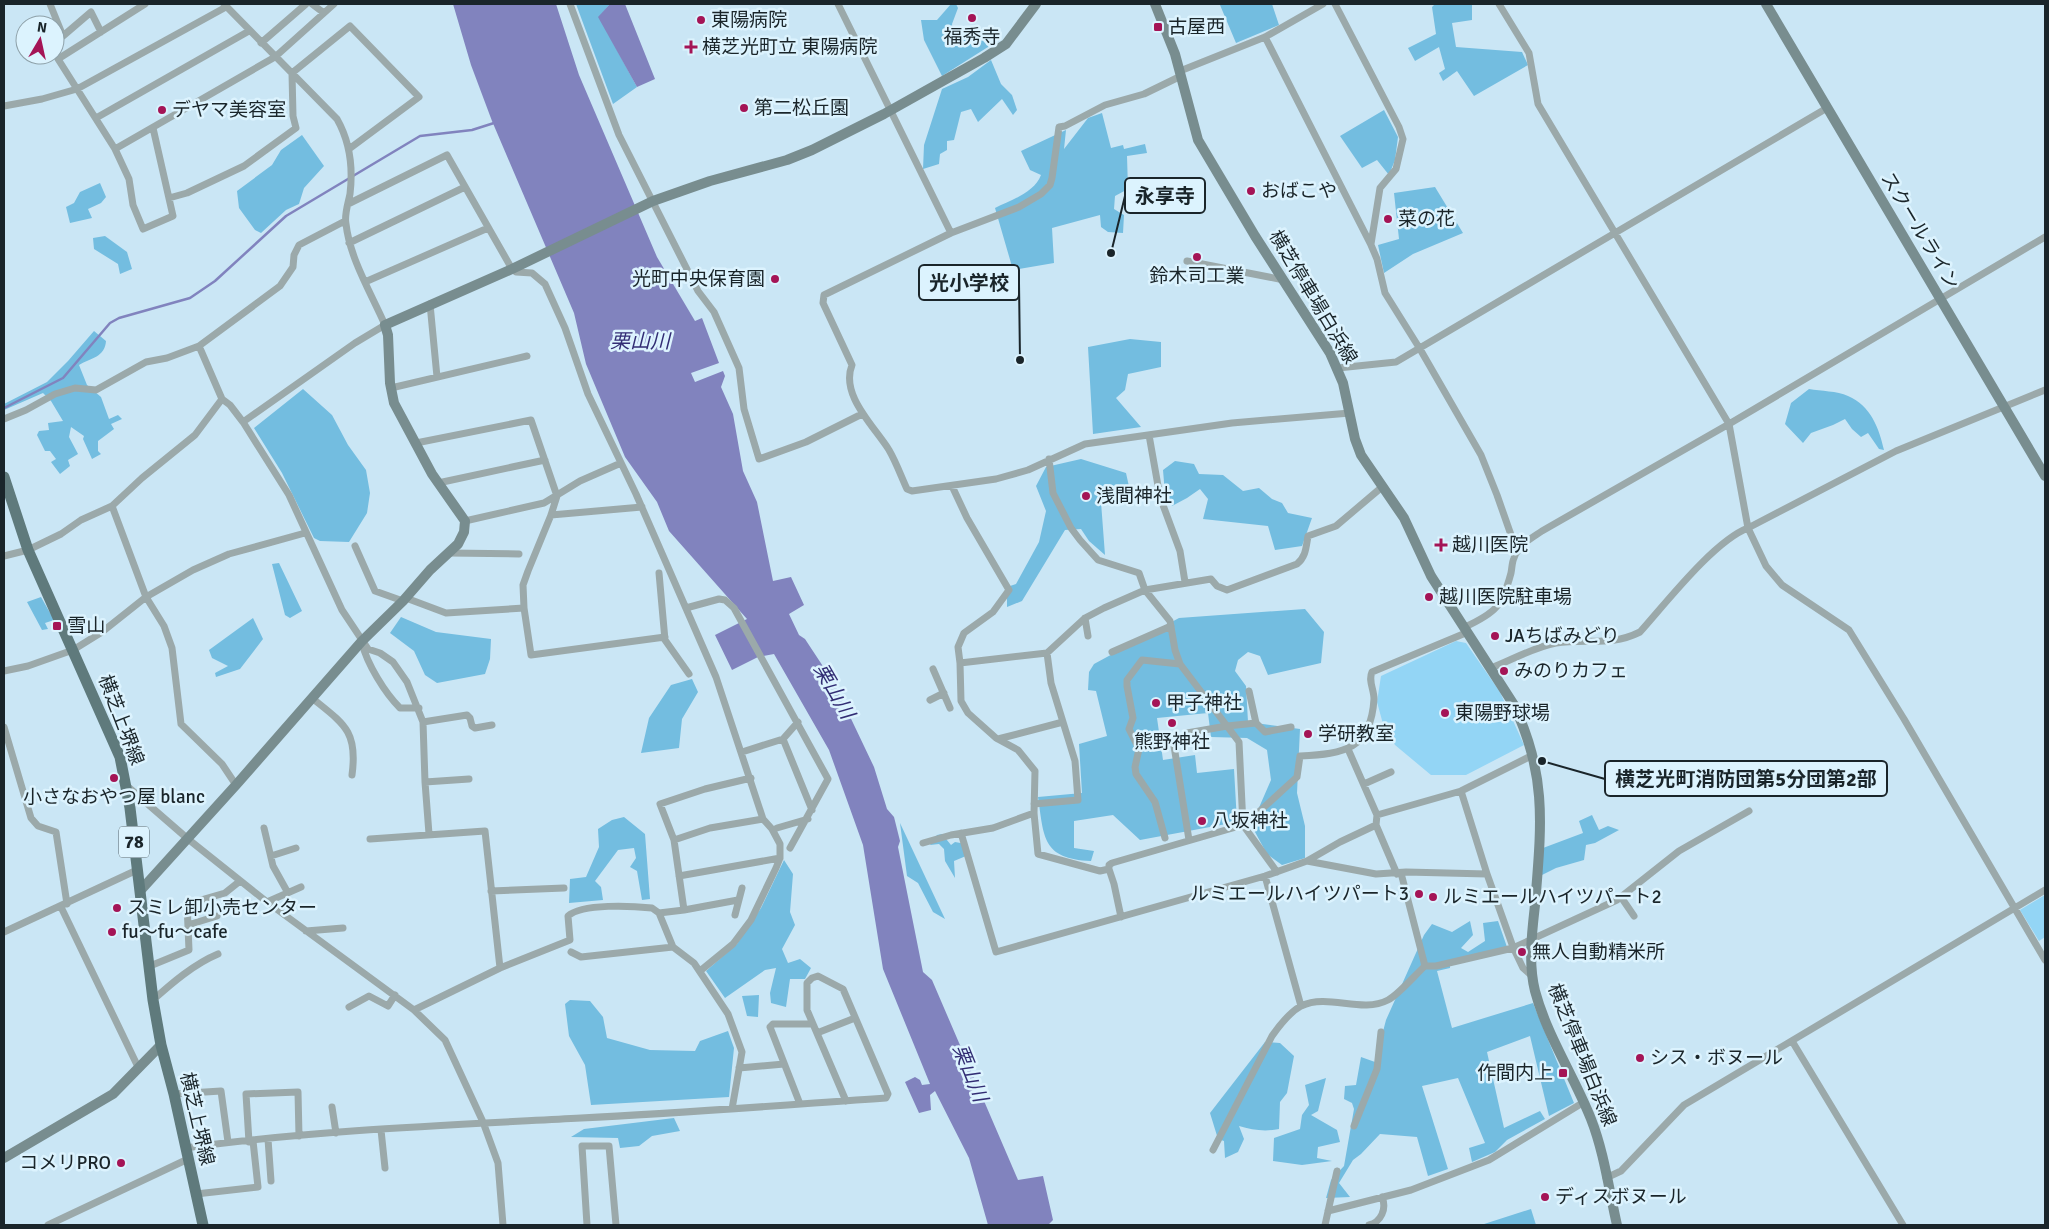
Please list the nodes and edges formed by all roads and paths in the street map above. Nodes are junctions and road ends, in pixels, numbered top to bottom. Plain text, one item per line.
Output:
1 (50, 4) edge
2 (145, 4) edge
3 (306, 4) edge
4 (312, 4) edge
5 (334, 4) edge
6 (570, 4) edge
7 (838, 4) edge
8 (1036, 4) edge
9 (1155, 4) edge
10 (1323, 4) edge
11 (1335, 4) edge
12 (1499, 4) edge
13 (1766, 4) edge
14 (225, 5) edge
15 (324, 13) junction
16 (249, 31) junction
17 (101, 32) junction
18 (1265, 37) junction
19 (260, 43) junction
20 (275, 57) junction
21 (292, 72) junction
22 (1181, 73) junction
23 (76, 89) junction
24 (4, 106) edge
25 (1827, 108) junction
26 (892, 110) junction
27 (96, 118) junction
28 (153, 128) junction
29 (114, 149) junction
30 (349, 149) junction
31 (465, 188) junction
32 (169, 198) junction
33 (653, 202) junction
34 (348, 204) junction
35 (345, 221) junction
36 (488, 228) junction
37 (951, 233) junction
38 (1614, 233) junction
39 (2045, 237) edge
40 (349, 243) junction
41 (1371, 244) junction
42 (1187, 261) dead end
43 (512, 269) junction
44 (1284, 280) junction
45 (366, 282) junction
46 (1940, 299) junction
47 (430, 304) junction
48 (385, 325) junction
49 (199, 346) junction
50 (1420, 349) junction
51 (528, 356) dead end
52 (1338, 368) junction
53 (437, 377) junction
54 (391, 388) junction
55 (2045, 390) edge
56 (222, 399) junction
57 (2004, 406) junction
58 (1350, 413) junction
59 (862, 414) junction
60 (4, 418) edge
61 (242, 422) junction
62 (1729, 424) junction
63 (1149, 435) junction
64 (416, 443) junction
65 (1049, 459) junction
66 (545, 460) junction
67 (622, 463) junction
68 (2045, 476) edge
69 (4, 477) edge
70 (438, 483) junction
71 (952, 486) junction
72 (1382, 487) junction
73 (558, 496) junction
74 (112, 506) junction
75 (642, 507) junction
76 (552, 515) junction
77 (465, 521) junction
78 (1748, 528) junction
79 (305, 533) junction
80 (355, 546) dead end
81 (28, 550) junction
82 (1517, 552) junction
83 (448, 553) junction
84 (519, 554) dead end
85 (4, 556) edge
86 (659, 573) dead end
87 (1185, 582) junction
88 (1145, 590) junction
89 (146, 597) junction
90 (404, 600) junction
91 (524, 608) junction
92 (686, 608) junction
93 (1085, 618) junction
94 (1170, 626) junction
95 (1466, 629) junction
96 (1088, 636) dead end
97 (665, 637) junction
98 (362, 641) junction
99 (73, 650) junction
100 (1112, 652) dead end
101 (1046, 653) junction
102 (960, 663) junction
103 (1180, 664) junction
104 (1491, 668) junction
105 (933, 669) dead end
106 (4, 670) edge
107 (689, 674) dead end
108 (1249, 691) dead end
109 (944, 693) junction
110 (312, 698) junction
111 (930, 700) dead end
112 (419, 708) junction
113 (950, 708) dead end
114 (423, 722) junction
115 (798, 722) junction
116 (1063, 722) junction
117 (1256, 723) junction
118 (492, 725) dead end
119 (1227, 726) junction
120 (4, 727) edge
121 (1291, 727) dead end
122 (1187, 733) dead end
123 (783, 739) junction
124 (998, 739) junction
125 (1174, 746) dead end
126 (1348, 749) junction
127 (742, 752) junction
128 (1533, 755) junction
129 (1391, 772) dead end
130 (352, 775) dead end
131 (751, 778) junction
132 (469, 779) dead end
133 (425, 782) junction
134 (1364, 784) junction
135 (236, 785) junction
136 (126, 786) junction
137 (1461, 791) junction
138 (1034, 804) junction
139 (812, 810) junction
140 (1749, 811) dead end
141 (1034, 813) junction
142 (1377, 816) junction
143 (763, 819) junction
144 (808, 819) junction
145 (1243, 825) junction
146 (1376, 825) junction
147 (264, 828) dead end
148 (777, 828) dead end
149 (961, 833) junction
150 (429, 834) junction
151 (1165, 838) dead end
152 (188, 839) junction
153 (370, 839) dead end
154 (674, 840) junction
155 (1189, 840) junction
156 (923, 843) dead end
157 (296, 848) dead end
158 (790, 848) dead end
159 (270, 856) junction
160 (780, 858) junction
161 (1307, 861) junction
162 (1109, 869) junction
163 (137, 870) junction
164 (1277, 872) junction
165 (1399, 873) junction
166 (1487, 874) junction
167 (679, 876) junction
168 (1265, 876) junction
169 (240, 881) junction
170 (301, 887) dead end
171 (564, 888) dead end
172 (742, 888) dead end
173 (2045, 890) edge
174 (140, 891) junction
175 (491, 891) junction
176 (288, 893) junction
177 (1621, 897) junction
178 (738, 900) junction
179 (267, 902) junction
180 (64, 905) junction
181 (2014, 908) junction
182 (684, 910) junction
183 (659, 913) junction
184 (735, 915) dead end
185 (217, 916) dead end
186 (1634, 916) dead end
187 (1121, 917) junction
188 (188, 925) junction
189 (343, 928) dead end
190 (306, 931) junction
191 (4, 932) edge
192 (1531, 940) junction
193 (673, 947) junction
194 (1513, 948) junction
195 (571, 952) dead end
196 (218, 954) dead end
197 (2045, 960) edge
198 (150, 966) junction
199 (1425, 966) junction
200 (500, 968) junction
201 (700, 971) junction
202 (1532, 976) junction
203 (395, 995) junction
204 (153, 1000) junction
205 (1301, 1006) junction
206 (349, 1007) dead end
207 (414, 1010) junction
208 (854, 1018) junction
209 (812, 1024) junction
210 (817, 1032) junction
211 (1381, 1032) dead end
212 (1792, 1041) junction
213 (161, 1046) junction
214 (784, 1064) junction
215 (739, 1068) junction
216 (139, 1069) junction
217 (174, 1094) junction
218 (846, 1101) junction
219 (1584, 1102) junction
220 (800, 1104) junction
221 (332, 1107) dead end
222 (732, 1109) junction
223 (483, 1122) junction
224 (1354, 1126) dead end
225 (381, 1130) junction
226 (336, 1133) junction
227 (300, 1136) junction
228 (268, 1139) junction
229 (251, 1141) junction
230 (228, 1142) junction
231 (1213, 1150) dead end
232 (187, 1153) junction
233 (4, 1158) edge
234 (385, 1168) dead end
235 (1337, 1171) dead end
236 (1606, 1178) junction
237 (271, 1181) dead end
238 (196, 1194) junction
239 (1382, 1197) junction
240 (1328, 1211) junction
241 (48, 1225) edge
242 (202, 1225) edge
243 (503, 1225) edge
244 (587, 1225) edge
245 (616, 1225) edge
246 (1325, 1225) edge
247 (1369, 1225) edge
248 (1617, 1225) edge
249 (1904, 1225) edge

1 - 17 street
2 - 17 street
3 - 19 street
4 - 15 street
5 - 15 street
6 - 33 street
7 - 26 street
8 - 26 street
9 - 22 street, 横芝停車場白浜線
10 - 18 street
11 - 41 street
12 - 38 street
13 - 25 street, スクールライン
14 - 16 street
14 - 23 street
15 - 20 street
16 - 19 street
16 - 27 street
17 - 23 street
18 - 22 street
18 - 41 street
19 - 20 street
20 - 21 street
20 - 28 street
21 - 30 street
21 - 30 street
21 - 32 street
22 - 37 street
22 - 44 street, 横芝停車場白浜線
23 - 24 street
23 - 27 street
25 - 38 street
25 - 46 street, スクールライン
26 - 33 street
26 - 37 street
27 - 29 street
28 - 29 street
28 - 32 street
29 - 32 street
30 - 34 street
31 - 34 street
31 - 36 street
31 - 40 street
33 - 43 street
33 - 59 street
34 - 35 street
35 - 40 street
35 - 49 street
36 - 43 street
36 - 45 street
37 - 59 street
38 - 50 street
38 - 62 street
39 - 46 street
40 - 45 street
41 - 50 street
42 - 44 street
43 - 47 street
43 - 67 street
44 - 52 street, 横芝停車場白浜線
45 - 48 street
46 - 57 street, スクールライン
46 - 62 street
47 - 48 street
47 - 53 street
48 - 54 street
48 - 61 street
49 - 56 street
49 - 60 street
50 - 52 street
50 - 82 street
51 - 53 street
52 - 58 street, 横芝停車場白浜線
53 - 54 street
54 - 64 street
55 - 57 street
56 - 61 street
56 - 74 street
57 - 68 street, スクールライン
57 - 78 street
58 - 63 street
58 - 72 street, 横芝停車場白浜線
59 - 71 street
61 - 79 street
62 - 78 street
62 - 82 street
63 - 65 street
63 - 87 street
64 - 66 street
64 - 70 street
65 - 71 street
65 - 88 street
66 - 70 street
66 - 73 street
67 - 73 street
67 - 75 street
69 - 81 main road, 横芝上堺線 / 78
70 - 77 street
71 - 102 street
72 - 87 street
72 - 95 street, 横芝停車場白浜線
73 - 76 street
73 - 77 street
74 - 81 street
74 - 89 street
75 - 76 street
75 - 92 street
76 - 91 street
77 - 83 street
78 - 104 street
78 - 181 street
79 - 89 street
79 - 98 street
80 - 90 street
81 - 85 street
81 - 99 main road, 横芝上堺線 / 78
82 - 95 street
83 - 84 street
83 - 90 street
86 - 97 street
87 - 88 street
88 - 93 street
88 - 94 street
89 - 99 street
89 - 135 street
90 - 91 street
90 - 98 street
91 - 97 street
92 - 115 street
92 - 127 street
93 - 96 street
93 - 101 street
94 - 100 street
94 - 103 street
95 - 104 street, 横芝停車場白浜線
95 - 126 street
97 - 107 street
98 - 110 street
98 - 112 street
98 - 112 street
99 - 106 street
99 - 136 main road, 横芝上堺線 / 78
101 - 102 street
101 - 116 street
102 - 124 street
103 - 119 street
103 - 151 street
104 - 128 street, 横芝停車場白浜線
105 - 109 street
108 - 117 street
109 - 111 street
109 - 113 street
110 - 130 street
110 - 135 street
112 - 114 street
114 - 118 street
114 - 133 street
115 - 123 street
115 - 139 street
116 - 124 street
116 - 138 street
117 - 119 street
117 - 121 street
119 - 122 street
119 - 145 street
120 - 180 street
123 - 127 street
123 - 139 street
124 - 138 street
125 - 155 street
126 - 134 street
126 - 145 street
127 - 131 street
128 - 137 street
128 - 192 street, 横芝停車場白浜線
129 - 134 street
131 - 143 street
131 - 154 street
132 - 133 street
133 - 150 street
134 - 142 street
135 - 152 street
136 - 152 street
136 - 163 main road, 横芝上堺線 / 78
137 - 142 street
137 - 166 street
138 - 141 street
139 - 144 street
140 - 177 street
141 - 149 street
141 - 162 street
142 - 146 street
143 - 154 street
143 - 160 street
144 - 148 street
144 - 158 street
145 - 155 street
145 - 164 street
146 - 161 street
146 - 165 street
147 - 159 street
149 - 156 street
149 - 187 street
150 - 153 street
150 - 175 street
152 - 169 street
152 - 174 street
154 - 167 street
155 - 162 street
157 - 159 street
159 - 176 street
160 - 167 street
160 - 201 street
161 - 164 street
161 - 165 street
162 - 187 street
163 - 174 main road, 横芝上堺線 / 78
163 - 180 street
164 - 168 street
165 - 166 street
165 - 199 street
166 - 194 street
167 - 182 street
168 - 187 street
168 - 205 street
169 - 179 street
169 - 188 street
170 - 176 street
171 - 175 street
172 - 178 street
173 - 181 street
174 - 198 main road, 横芝上堺線 / 78
175 - 200 street
176 - 179 street
177 - 186 street
177 - 192 street
178 - 182 street
178 - 184 street
179 - 190 street
180 - 191 street
180 - 216 street
181 - 197 street
181 - 212 street
182 - 183 street
183 - 193 street
183 - 200 street
185 - 188 street
188 - 198 street
189 - 190 street
190 - 203 street
192 - 194 street
192 - 202 street, 横芝停車場白浜線
193 - 195 street
193 - 201 street
194 - 199 street
194 - 202 street
196 - 204 street
198 - 204 main road, 横芝上堺線 / 78
199 - 205 street
200 - 207 street
201 - 215 street
202 - 219 street, 横芝停車場白浜線
203 - 206 street
203 - 207 street
204 - 213 main road, 横芝上堺線 / 78
205 - 231 street
207 - 223 street
208 - 209 street
208 - 210 street
208 - 218 street
209 - 210 street
209 - 214 street
210 - 218 street
211 - 224 street
212 - 236 street
212 - 249 street
213 - 216 street
213 - 217 main road, 横芝上堺線 / 78
214 - 215 street
214 - 220 street
215 - 222 street
216 - 233 street
217 - 230 street
217 - 232 main road, 横芝上堺線 / 78
218 - 220 street
219 - 236 street, 横芝停車場白浜線
219 - 239 street
220 - 222 street
221 - 226 street
222 - 223 street
223 - 225 street
223 - 243 street
225 - 226 street
225 - 234 street
226 - 227 street
227 - 228 street
227 - 229 street
228 - 229 street
228 - 237 street
229 - 230 street
229 - 238 street
230 - 232 street
232 - 238 main road, 横芝上堺線 / 78
232 - 241 street
235 - 240 street
236 - 248 street, 横芝停車場白浜線
238 - 242 main road, 横芝上堺線 / 78
239 - 240 street
239 - 247 street
240 - 246 street
244 - 245 street

